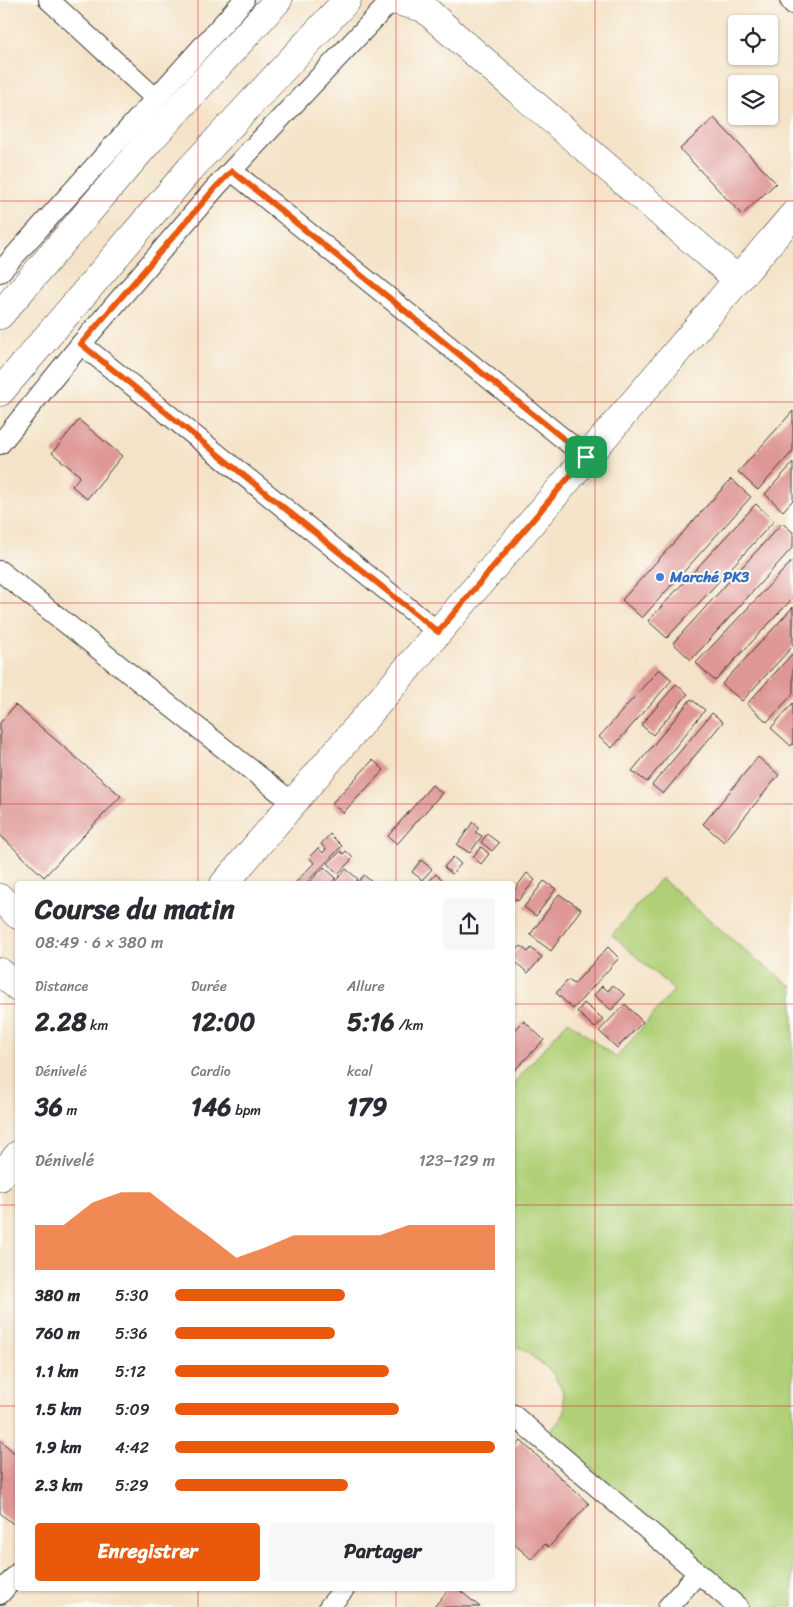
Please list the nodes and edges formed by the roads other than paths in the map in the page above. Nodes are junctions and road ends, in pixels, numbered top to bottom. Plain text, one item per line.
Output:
1 (49, 0) edge
2 (244, 0) edge
3 (278, 0) edge
4 (347, 0) edge
5 (392, 0) edge
6 (790, 0) edge
7 (422, 4) edge
8 (793, 4) edge
9 (155, 98) junction
10 (232, 171) junction
11 (793, 216) edge
12 (0, 272) edge
13 (737, 279) junction
14 (0, 314) edge
15 (81, 344) junction
16 (0, 392) edge
17 (0, 444) edge
18 (586, 457) junction
19 (0, 571) edge
20 (438, 632) junction
21 (293, 803) junction
22 (227, 881) edge
23 (0, 898) edge
24 (15, 912) edge
25 (0, 972) edge
26 (15, 984) edge
27 (15, 1159) edge
28 (0, 1178) edge
29 (515, 1417) edge
30 (698, 1573) junction
31 (15, 1576) edge
32 (342, 1591) edge
33 (0, 1594) edge
34 (329, 1607) edge
35 (668, 1607) edge
36 (738, 1607) edge

1 - 9 street
2 - 9 street
3 - 14 street
4 - 16 street
5 - 7 street
5 - 10 street
6 - 8 street
7 - 13 street
9 - 12 street
10 - 15 street
10 - 18 street
11 - 13 street
13 - 18 street
15 - 17 street
15 - 20 street
18 - 20 street
19 - 21 street
20 - 21 street
21 - 22 street
23 - 24 street
25 - 26 street
27 - 28 street
29 - 30 street
30 - 35 street
30 - 36 street
31 - 33 street
32 - 34 street

